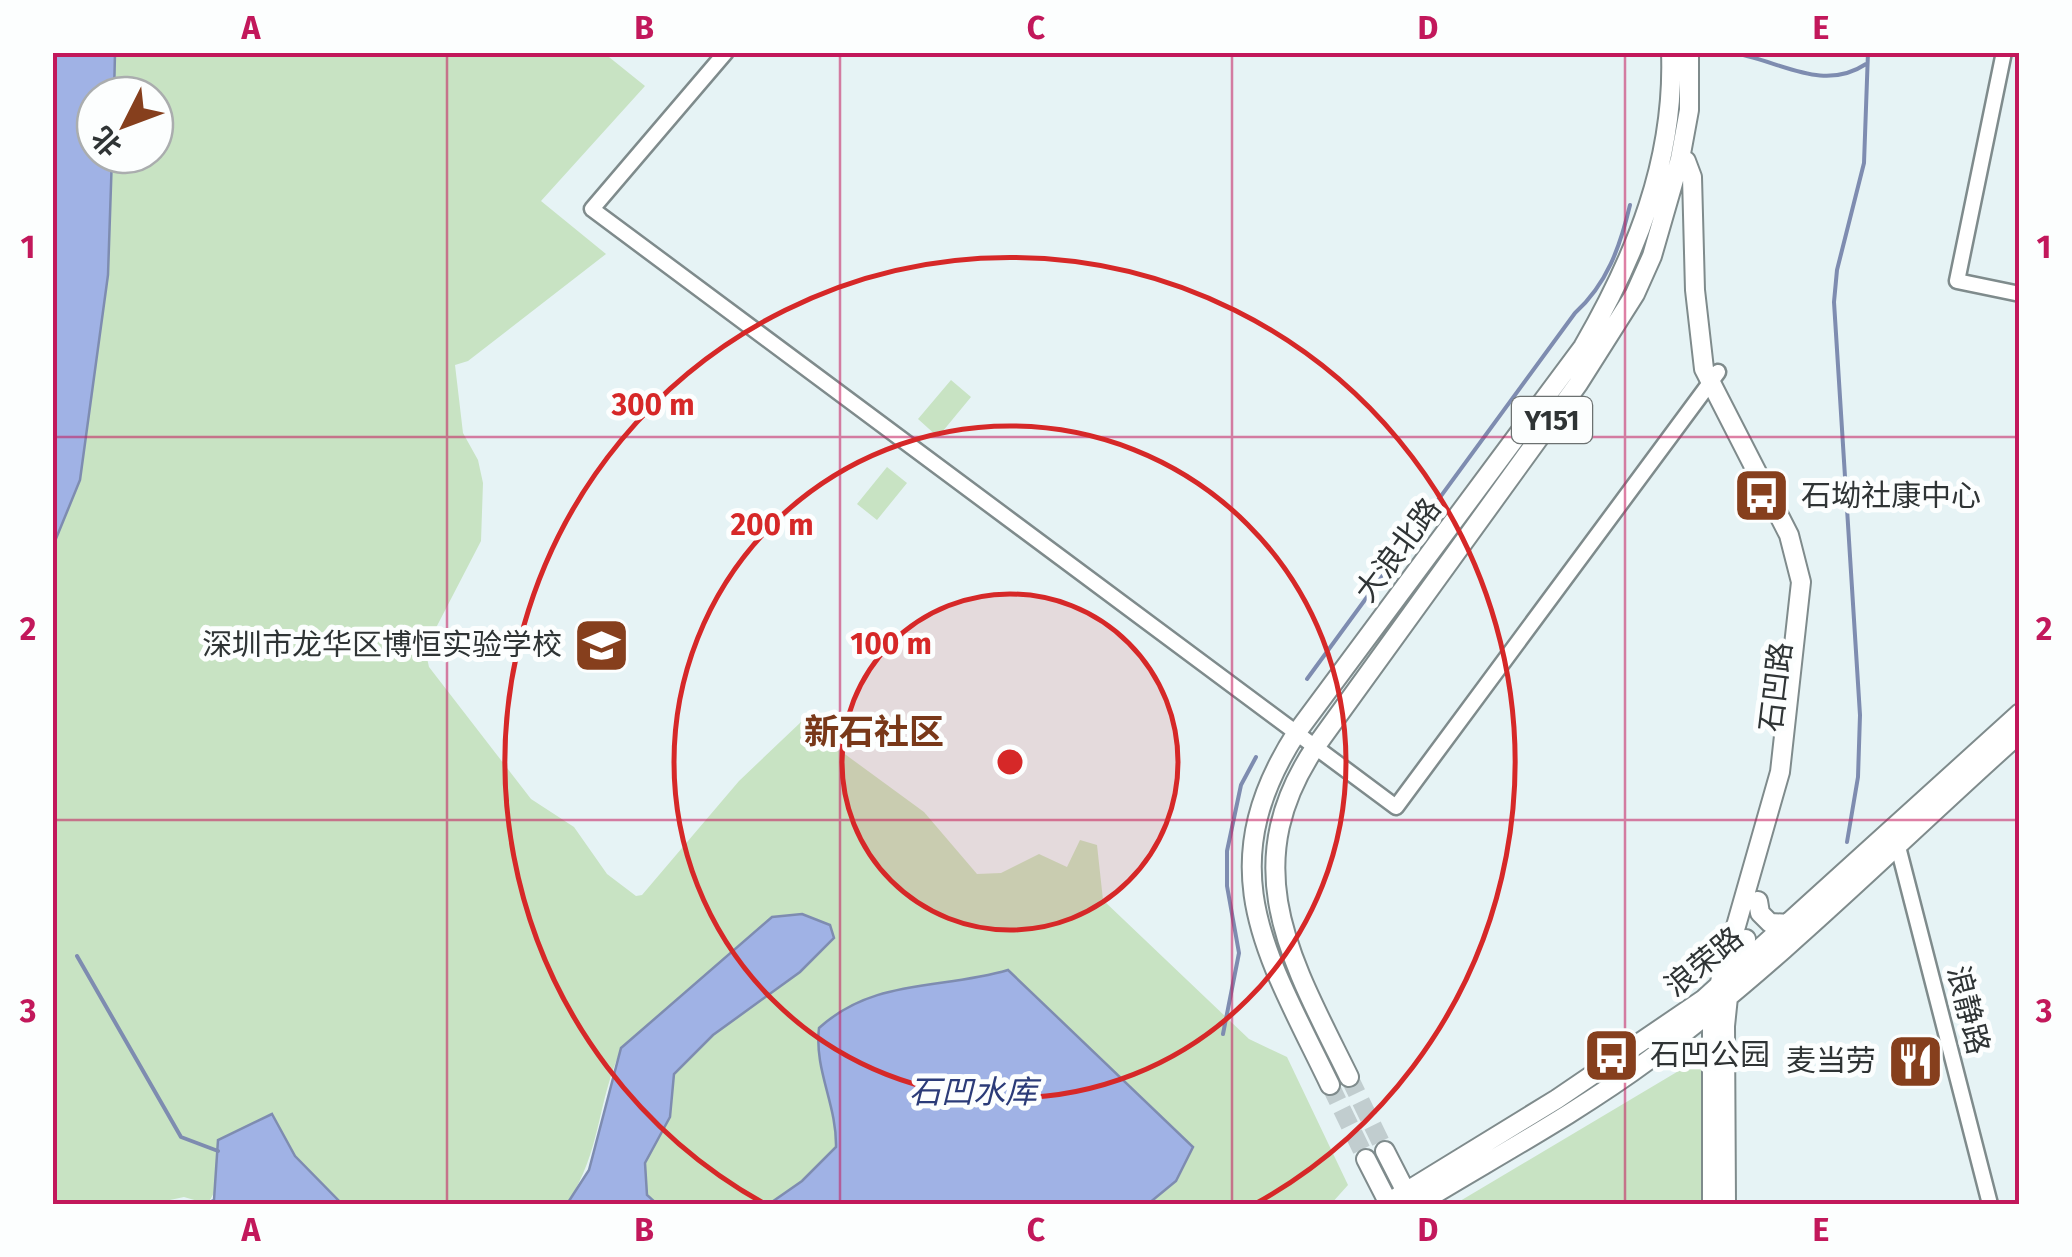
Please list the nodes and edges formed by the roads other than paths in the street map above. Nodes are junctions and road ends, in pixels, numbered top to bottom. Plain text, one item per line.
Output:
1 (726, 52) edge
2 (1672, 52) edge
3 (1689, 52) edge
4 (2004, 52) edge
5 (1680, 159) junction
6 (2020, 294) edge
7 (1714, 378) junction
8 (2020, 713) edge
9 (1298, 732) junction
10 (2020, 733) edge
11 (1316, 746) junction
12 (1895, 836) junction
13 (1758, 901) junction
14 (1791, 924) junction
15 (1735, 975) junction
16 (1723, 993) junction
17 (1712, 1010) junction
18 (1349, 1077) tunnel mouth
19 (1330, 1085) tunnel mouth
20 (1386, 1151) tunnel mouth
21 (1366, 1159) tunnel mouth
22 (1409, 1200) edge
23 (1387, 1204) edge
24 (1712, 1204) edge
25 (1726, 1204) edge
26 (1990, 1204) edge

1 - 9 street
2 - 9 main road, 大浪北路 / Y151
3 - 5 main road, 大浪北路 / Y151
4 - 6 street
5 - 7 main road, 石凹路
5 - 11 main road, 大浪北路 / Y151
7 - 11 street
7 - 13 main road, 石凹路
7 - 16 main road, 石凹路
8 - 12 main road, 浪荣路
9 - 11 street
9 - 19 main road, 大浪北路
10 - 12 main road, 浪荣路
11 - 18 main road, 大浪北路
12 - 14 main road, 浪荣路
12 - 16 main road, 浪荣路
12 - 26 street, 浪静路
13 - 14 main road
13 - 15 main road, 石凹路
14 - 15 main road, 浪荣路
15 - 16 main road, 石凹路
16 - 17 main road, 浪荣路
16 - 22 main road, 浪荣路
16 - 25 main road, 石凹路
17 - 22 main road, 浪荣路
17 - 24 main road
20 - 22 main road
21 - 23 main road
22 - 23 main road, 浪荣路

